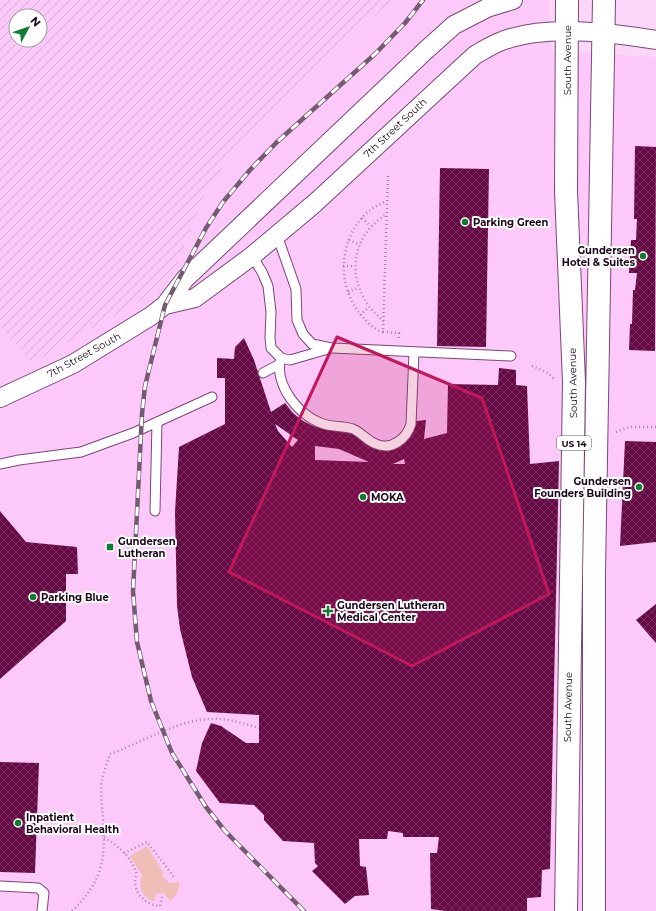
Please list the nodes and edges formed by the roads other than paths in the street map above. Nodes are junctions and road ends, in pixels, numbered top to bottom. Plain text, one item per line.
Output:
1 (513, 0) edge
2 (567, 0) edge
3 (604, 0) edge
4 (567, 31) junction
5 (604, 34) junction
6 (656, 40) edge
7 (277, 235) junction
8 (252, 256) junction
9 (165, 305) junction
10 (332, 348) junction
11 (414, 352) junction
12 (511, 356) dead end
13 (280, 362) junction
14 (263, 373) dead end
15 (212, 397) dead end
16 (0, 398) edge
17 (157, 422) junction
18 (0, 464) edge
19 (155, 511) dead end
20 (0, 886) edge
21 (42, 911) edge
22 (566, 911) edge
23 (594, 911) edge

1 - 9 street, 7th Street South
2 - 4 highway, South Avenue / US 14
3 - 5 highway, US 14
4 - 5 street, 7th Street South
4 - 7 street, 7th Street South
4 - 22 highway, South Avenue / US 14
5 - 6 street, 7th Street South
5 - 23 highway, US 14
7 - 8 street, 7th Street South
7 - 10 lane
8 - 9 street, 7th Street South
8 - 13 lane
9 - 16 street, 7th Street South
10 - 11 lane
10 - 13 lane
11 - 12 lane
11 - 13 lane
13 - 14 lane
15 - 17 lane
17 - 18 lane
17 - 19 lane
20 - 21 lane

